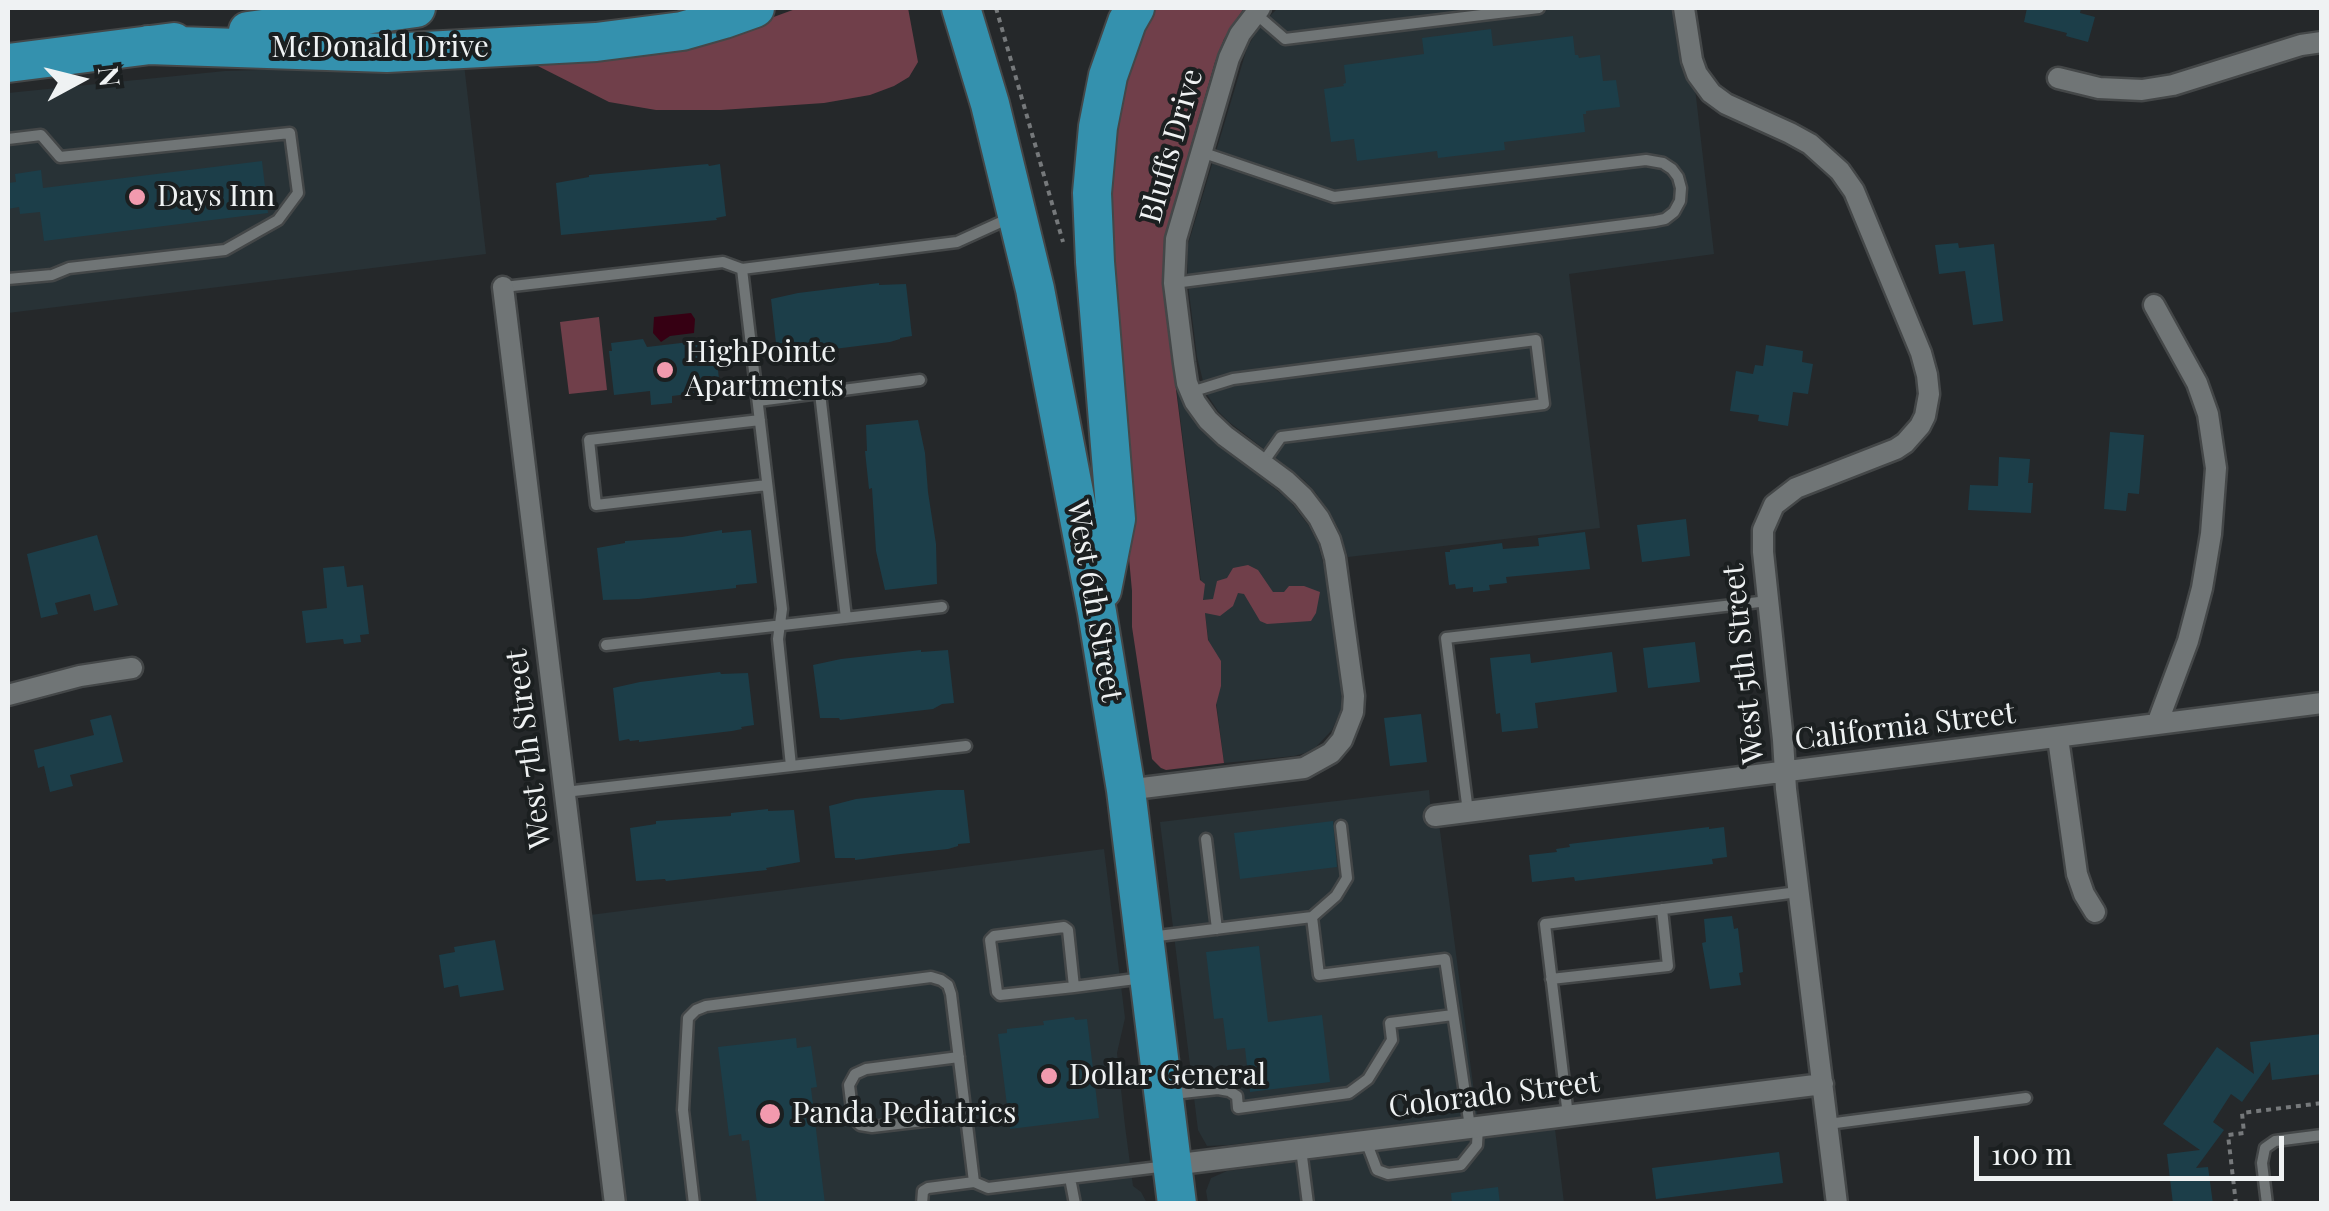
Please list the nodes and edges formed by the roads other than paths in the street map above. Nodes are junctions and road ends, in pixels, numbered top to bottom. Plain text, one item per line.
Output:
1 (291, 8) edge
2 (416, 8) edge
3 (755, 8) edge
4 (961, 8) edge
5 (1135, 8) edge
6 (1539, 8) edge
7 (1684, 8) edge
8 (1257, 10) edge
9 (2322, 42) edge
10 (148, 45) junction
11 (8, 63) edge
12 (2058, 78) dead end
13 (8, 138) edge
14 (1201, 152) junction
15 (1018, 214) junction
16 (742, 269) junction
17 (8, 279) edge
18 (1174, 284) junction
19 (503, 287) joint
20 (2154, 305) dead end
21 (920, 380) dead end
22 (1191, 392) junction
23 (820, 393) junction
24 (758, 401) junction
25 (760, 420) junction
26 (1262, 464) junction
27 (767, 485) junction
28 (1768, 601) junction
29 (942, 607) dead end
30 (1097, 612) junction
31 (846, 618) junction
32 (780, 625) junction
33 (606, 645) dead end
34 (132, 668) dead end
35 (8, 695) edge
36 (2322, 703) edge
37 (2158, 724) junction
38 (2058, 738) junction
39 (966, 746) dead end
40 (791, 766) junction
41 (1785, 772) junction
42 (1126, 790) junction
43 (564, 792) junction
44 (1468, 812) junction
45 (1436, 816) dead end
46 (1341, 826) dead end
47 (1206, 840) dead end
48 (1798, 892) junction
49 (1662, 909) junction
50 (2095, 912) dead end
51 (1312, 918) junction
52 (1216, 929) junction
53 (1144, 938) junction
54 (1149, 977) junction
55 (1551, 979) junction
56 (1074, 986) junction
57 (1452, 1015) junction
58 (959, 1058) junction
59 (1823, 1084) junction
60 (1164, 1095) junction
61 (2026, 1098) dead end
62 (966, 1116) junction
63 (1568, 1116) junction
64 (1828, 1124) junction
65 (1474, 1128) junction
66 (2322, 1135) edge
67 (1366, 1141) junction
68 (1301, 1150) junction
69 (1172, 1166) junction
70 (1070, 1178) junction
71 (974, 1182) junction
72 (615, 1204) edge
73 (694, 1204) edge
74 (922, 1204) edge
75 (1075, 1204) edge
76 (1177, 1204) edge
77 (1308, 1204) edge
78 (1837, 1204) edge
79 (2267, 1204) edge

1 - 10 highway, McDonald Drive
2 - 10 highway
3 - 10 highway, McDonald Drive
4 - 15 highway, West 6th Street
5 - 30 highway
6 - 8 lane
7 - 28 street, West 5th Street
8 - 14 street, Bluffs Drive
9 - 12 street
10 - 11 highway
13 - 17 lane
14 - 18 street, Bluffs Drive
14 - 18 lane
15 - 16 lane
15 - 30 highway, West 6th Street
16 - 19 lane
16 - 24 lane
18 - 22 street, Bluffs Drive
19 - 43 street, West 7th Street
20 - 37 street
21 - 23 lane
22 - 26 street, Bluffs Drive
22 - 26 lane
23 - 24 lane
23 - 31 lane
24 - 25 lane
25 - 27 lane
25 - 27 lane
26 - 42 street, Bluffs Drive
27 - 32 lane
28 - 41 street, West 5th Street
28 - 44 lane
29 - 31 lane
30 - 42 highway, West 6th Street
31 - 32 lane
32 - 33 lane
32 - 40 lane
34 - 35 street
36 - 37 street, California Street
37 - 38 street, California Street
38 - 41 street, California Street
38 - 50 street
39 - 40 lane
40 - 43 lane
41 - 44 street, California Street
41 - 48 street, West 5th Street
42 - 53 highway, West 6th Street
43 - 72 street, West 7th Street
44 - 45 street, California Street
46 - 51 lane
47 - 52 lane
48 - 49 lane
48 - 59 street, West 5th Street
49 - 55 lane
49 - 55 lane
51 - 52 lane
51 - 57 lane
52 - 53 lane
53 - 54 highway, West 6th Street
54 - 56 lane
54 - 60 highway, West 6th Street
55 - 63 lane
56 - 56 lane
57 - 60 lane
57 - 65 lane
58 - 62 lane
58 - 62 lane
58 - 73 lane
59 - 63 street, Colorado Street
59 - 64 street, West 5th Street
60 - 69 highway, West 6th Street
61 - 64 lane
62 - 71 lane
63 - 65 street, Colorado Street
64 - 78 street, West 5th Street
65 - 67 street, Colorado Street
65 - 67 lane
66 - 79 lane
67 - 68 street, Colorado Street
68 - 69 street, Colorado Street
68 - 77 lane
69 - 70 lane
69 - 76 highway, West 6th Street
70 - 71 lane
70 - 75 lane
71 - 74 lane

